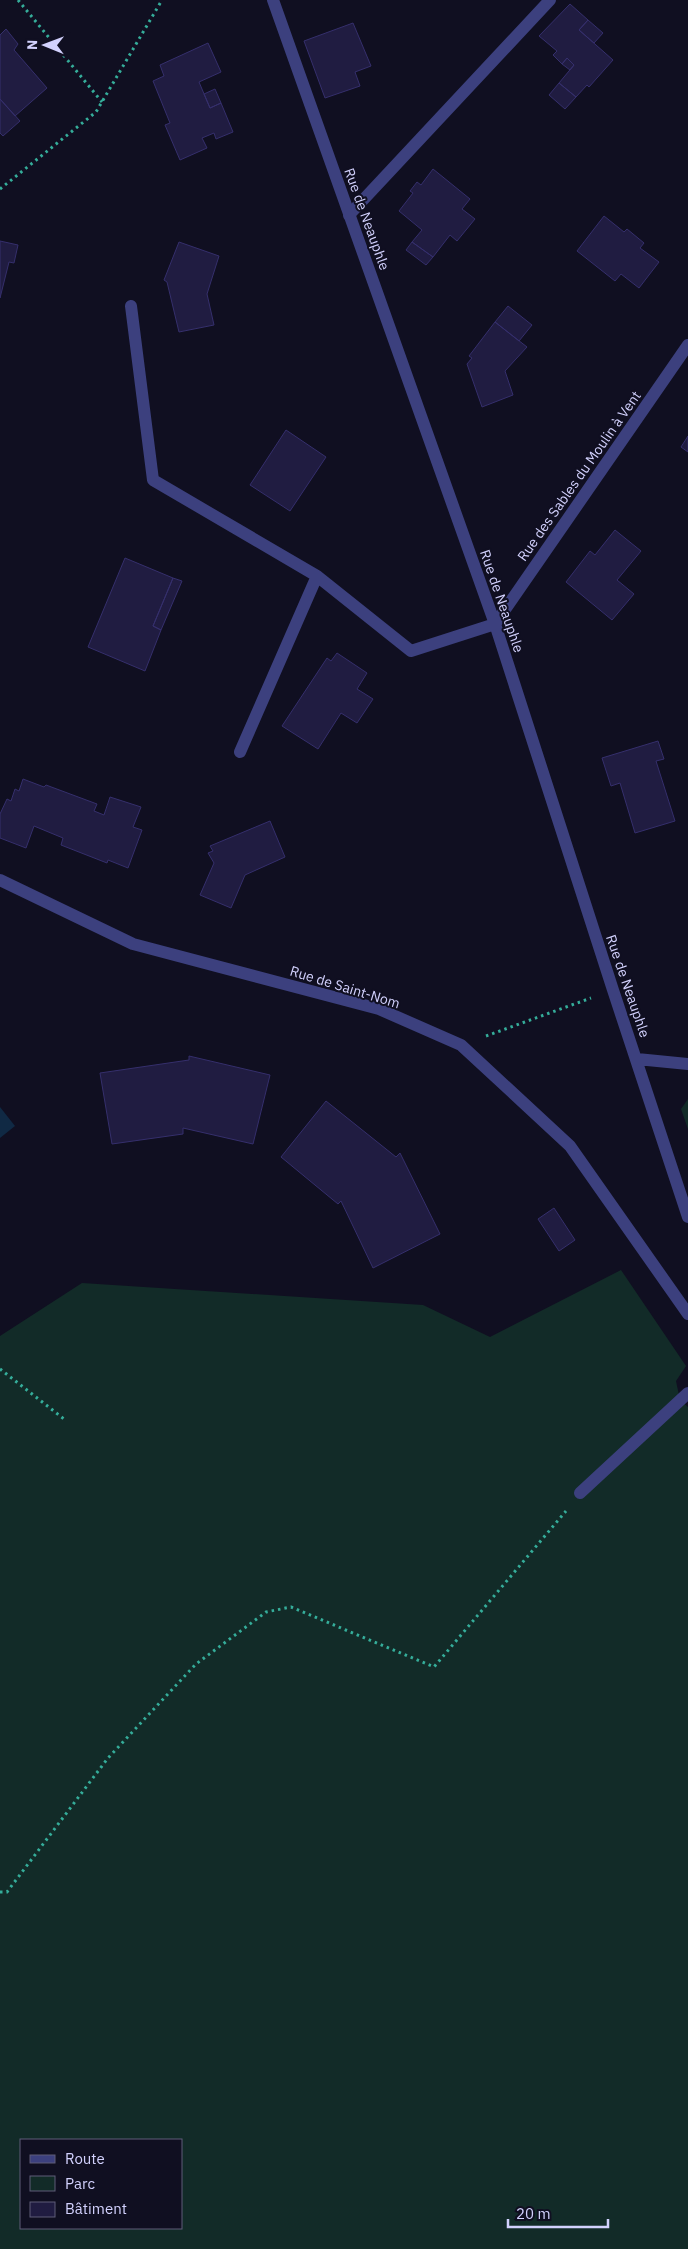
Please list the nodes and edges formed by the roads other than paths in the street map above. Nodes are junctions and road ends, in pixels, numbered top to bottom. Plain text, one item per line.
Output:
1 (273, 0) edge
2 (550, 0) edge
3 (349, 215) junction
4 (132, 306) dead end
5 (688, 345) edge
6 (317, 576) junction
7 (495, 624) junction
8 (240, 752) dead end
9 (0, 880) edge
10 (636, 1058) junction
11 (688, 1064) edge
12 (688, 1217) edge
13 (688, 1314) edge
14 (688, 1393) edge
15 (580, 1493) road end

1 - 3 street, Rue de Neauphle
2 - 3 street
3 - 7 street, Rue de Neauphle
4 - 6 street
5 - 7 street, Rue des Sables du Moulin à Vent
6 - 7 street
6 - 8 street
7 - 10 street, Rue de Neauphle
9 - 13 street, Rue de Saint-Nom
10 - 11 street
10 - 12 street, Rue de Neauphle
14 - 15 street

